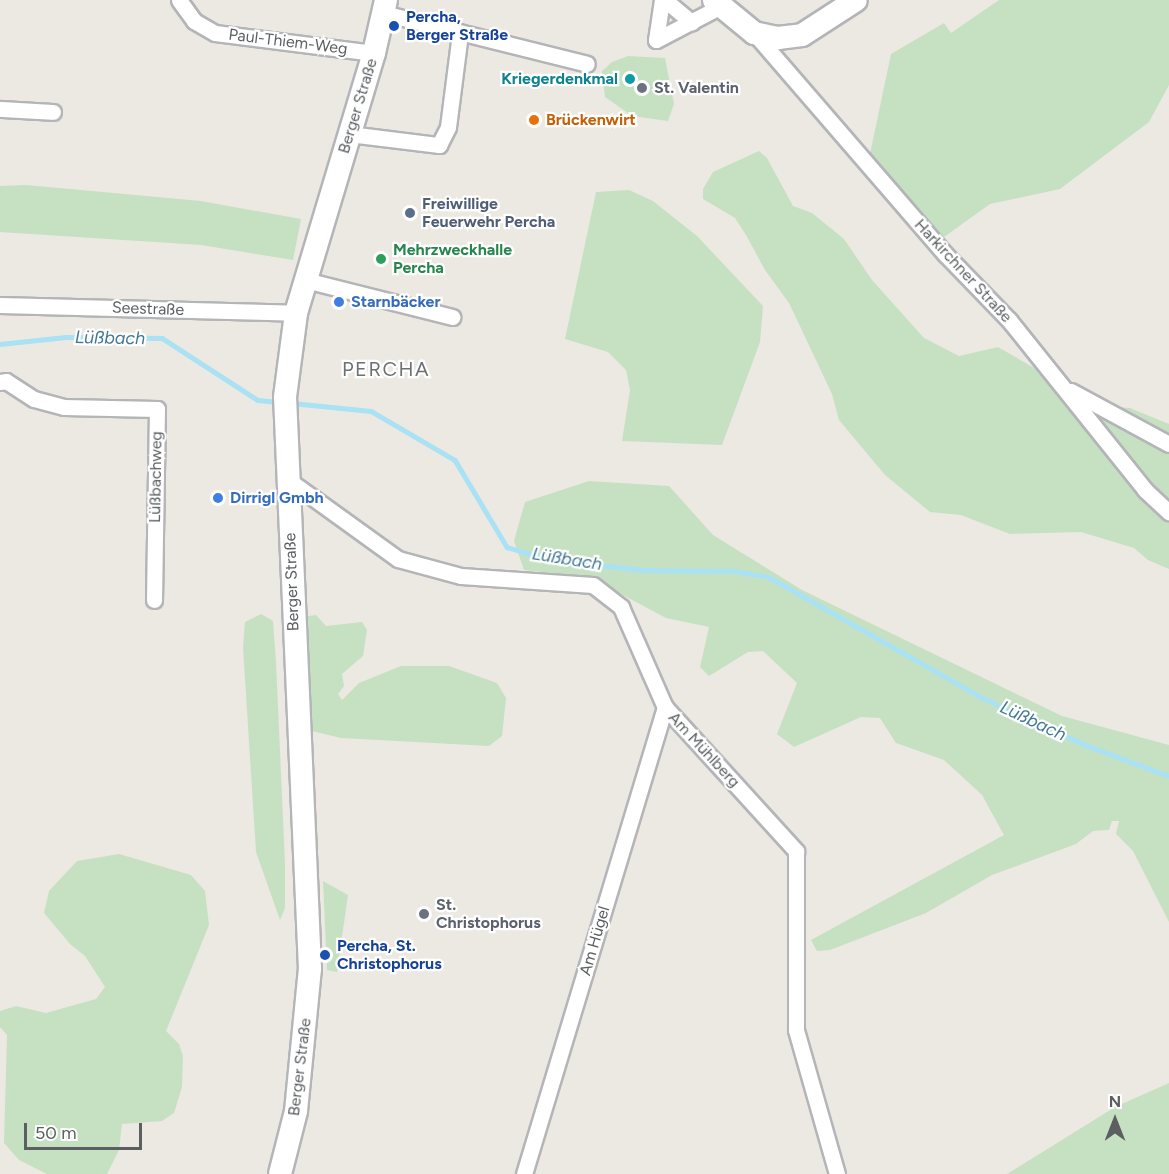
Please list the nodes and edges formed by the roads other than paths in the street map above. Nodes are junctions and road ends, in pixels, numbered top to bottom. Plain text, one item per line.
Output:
1 (178, 0) edge
2 (663, 0) edge
3 (856, 0) edge
4 (716, 4) edge
5 (384, 7) edge
6 (692, 23) junction
7 (460, 33) junction
8 (754, 33) junction
9 (374, 53) junction
10 (587, 64) dead end
11 (0, 109) edge
12 (53, 112) dead end
13 (349, 134) junction
14 (305, 280) junction
15 (0, 305) edge
16 (296, 313) junction
17 (452, 317) dead end
18 (0, 382) edge
19 (1066, 388) junction
20 (1169, 444) edge
21 (287, 479) junction
22 (1169, 512) edge
23 (154, 600) dead end
24 (665, 707) junction
25 (280, 1174) edge
26 (524, 1174) edge
27 (837, 1174) edge

1 - 9 street, Paul-Thiem-Weg
2 - 6 street
2 - 6 street
3 - 8 main road
4 - 6 street
4 - 8 main road
5 - 7 street
5 - 9 main road, Berger Straße
7 - 10 street
7 - 13 street
8 - 19 street, Harkirchner Straße
9 - 13 main road, Berger Straße
11 - 12 street
13 - 14 main road, Berger Straße
14 - 16 main road, Berger Straße
14 - 17 street
15 - 16 street, Seestraße
16 - 21 main road, Berger Straße
18 - 23 street, Lüßbachweg
19 - 20 street
19 - 22 street, Harkirchner Straße
21 - 24 street, Am Mühlberg
21 - 25 main road, Berger Straße
24 - 26 street, Am Hügel
24 - 27 street, Am Mühlberg

